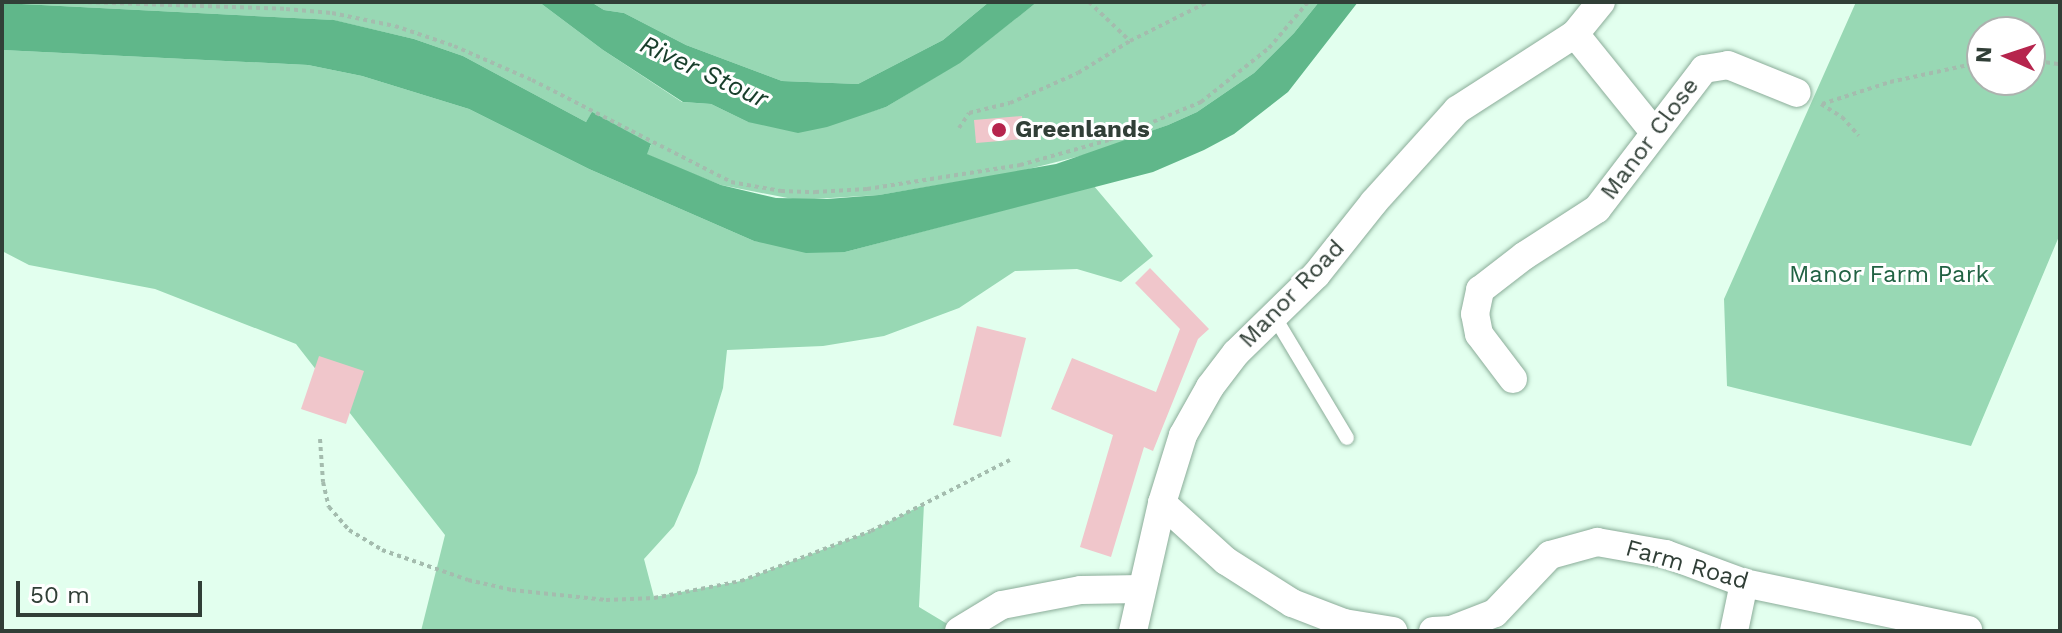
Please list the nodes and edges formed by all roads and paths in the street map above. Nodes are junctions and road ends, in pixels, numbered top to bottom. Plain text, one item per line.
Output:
1 (80, 2) edge
2 (1089, 2) edge
3 (1208, 2) edge
4 (1308, 2) edge
5 (1601, 2) edge
6 (1575, 34) junction
7 (1130, 41) junction
8 (1966, 65) edge
9 (1809, 99) junction
10 (959, 128) dead end
11 (1654, 132) junction
12 (1859, 136) dead end
13 (1274, 316) junction
14 (1513, 379) dead end
15 (1347, 438) dead end
16 (320, 439) dead end
17 (1010, 460) dead end
18 (1162, 503) junction
19 (1744, 583) junction
20 (1141, 589) junction
21 (1499, 622) edge
22 (1968, 630) edge
23 (959, 631) edge
24 (1133, 631) edge
25 (1393, 631) edge
26 (1433, 631) edge
27 (1734, 631) edge

1 - 4 path
2 - 7 path
3 - 7 path
5 - 6 street, Manor Road
6 - 11 street
6 - 13 street, Manor Road
7 - 10 path
8 - 9 path
9 - 11 street, Manor Close
9 - 12 path
11 - 14 street, Manor Close
13 - 15 lane
13 - 18 street, Manor Road
16 - 17 path
18 - 20 street, Manor Road
18 - 25 street
19 - 21 street, Farm Road
19 - 22 street, Farm Road
19 - 27 street
20 - 23 street
20 - 24 street, Manor Road
21 - 26 street, Farm Road

